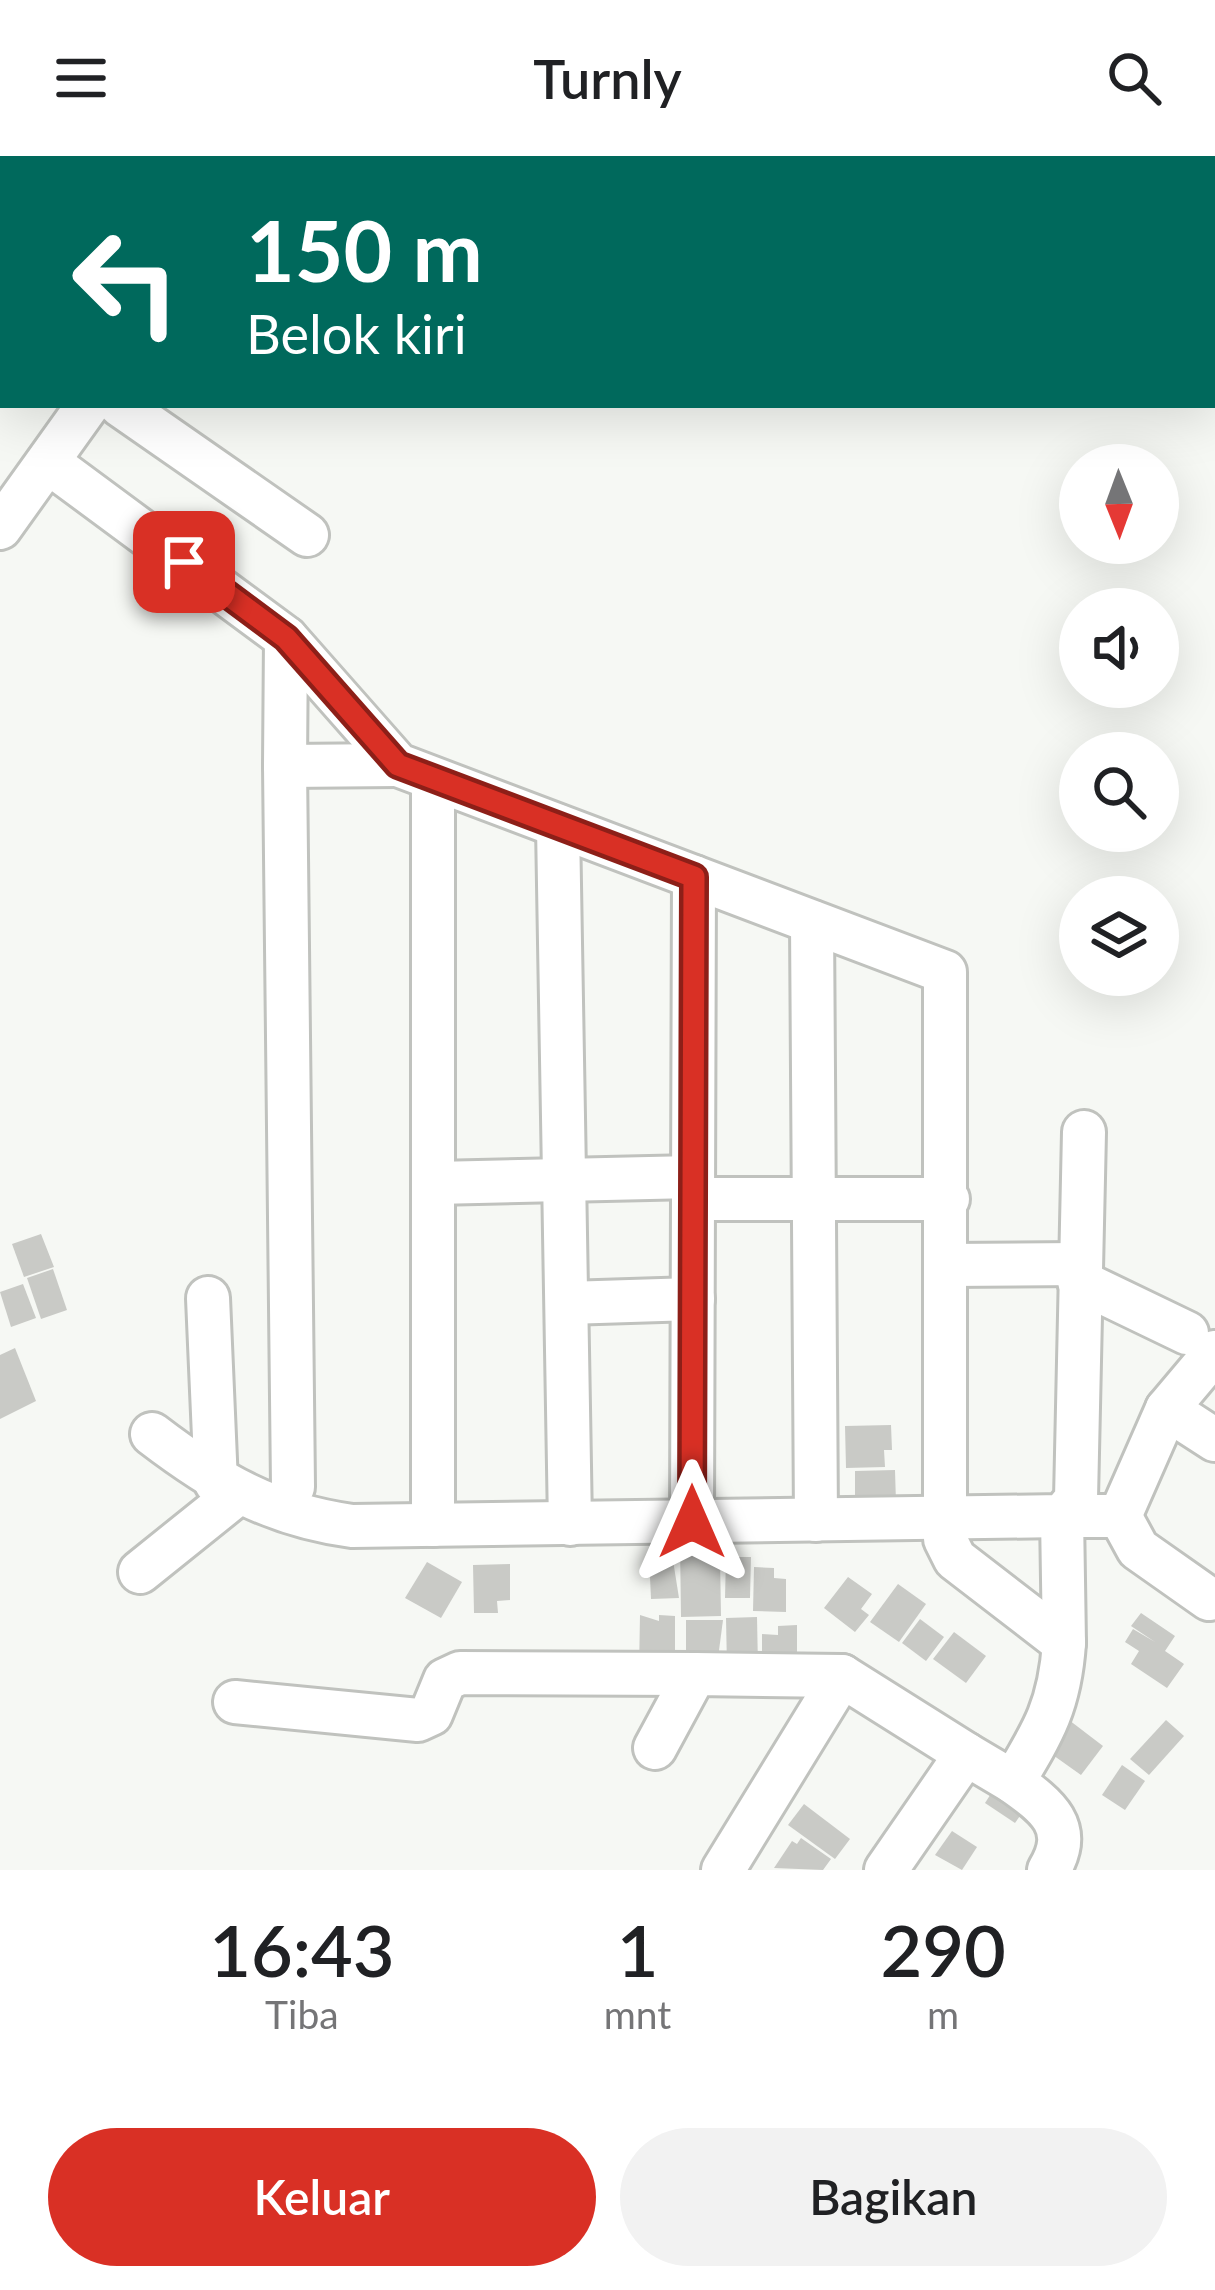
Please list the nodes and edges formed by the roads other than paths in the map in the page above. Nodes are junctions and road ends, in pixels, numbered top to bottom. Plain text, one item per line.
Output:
1 (124, 408) edge
2 (75, 410) edge
3 (48, 462) junction
4 (0, 528) edge
5 (307, 535) dead end
6 (286, 638) junction
7 (285, 766) junction
8 (416, 772) junction
9 (558, 826) junction
10 (694, 877) junction
11 (812, 922) junction
12 (1084, 1132) dead end
13 (564, 1180) junction
14 (435, 1184) junction
15 (693, 1188) junction
16 (813, 1199) junction
17 (948, 1199) junction
18 (948, 1264) junction
19 (1079, 1273) junction
20 (208, 1298) dead end
21 (693, 1299) junction
22 (567, 1303) junction
23 (1201, 1342) edge
24 (1168, 1409) junction
25 (152, 1434) dead end
26 (1215, 1440) edge
27 (293, 1487) dead end
28 (226, 1488) junction
29 (1062, 1516) junction
30 (1120, 1516) junction
31 (945, 1518) junction
32 (816, 1520) junction
33 (692, 1522) junction
34 (570, 1523) junction
35 (433, 1526) junction
36 (140, 1572) dead end
37 (1209, 1599) dead end
38 (1064, 1643) junction
39 (695, 1674) junction
40 (842, 1676) junction
41 (235, 1702) dead end
42 (655, 1748) dead end
43 (966, 1754) junction
44 (1013, 1782) junction
45 (723, 1870) edge
46 (886, 1870) edge
47 (1048, 1870) edge

1 - 5 street
2 - 3 street
3 - 4 street
3 - 6 street
6 - 7 street
6 - 8 street
7 - 8 street
7 - 27 street
8 - 9 street
8 - 14 street
9 - 10 street
9 - 13 street
10 - 11 street
10 - 15 street
11 - 16 street
11 - 17 street
12 - 19 street
13 - 14 street
13 - 15 street
13 - 22 street
14 - 35 street
15 - 16 street
15 - 21 street
16 - 17 street
16 - 32 street
17 - 18 street
18 - 19 street
18 - 31 street
19 - 23 street
19 - 29 street
20 - 28 street
21 - 22 street
21 - 33 street
22 - 34 street
23 - 24 street
24 - 26 street
24 - 30 street
25 - 28 street
28 - 35 street
28 - 36 street
29 - 30 street
29 - 31 street
29 - 38 street
30 - 37 street
31 - 32 street
31 - 38 street
32 - 33 street
33 - 34 street
34 - 35 street
38 - 44 street
39 - 40 street
39 - 41 street
39 - 42 street
40 - 43 street
40 - 45 street
43 - 44 street
43 - 46 street
44 - 47 street

